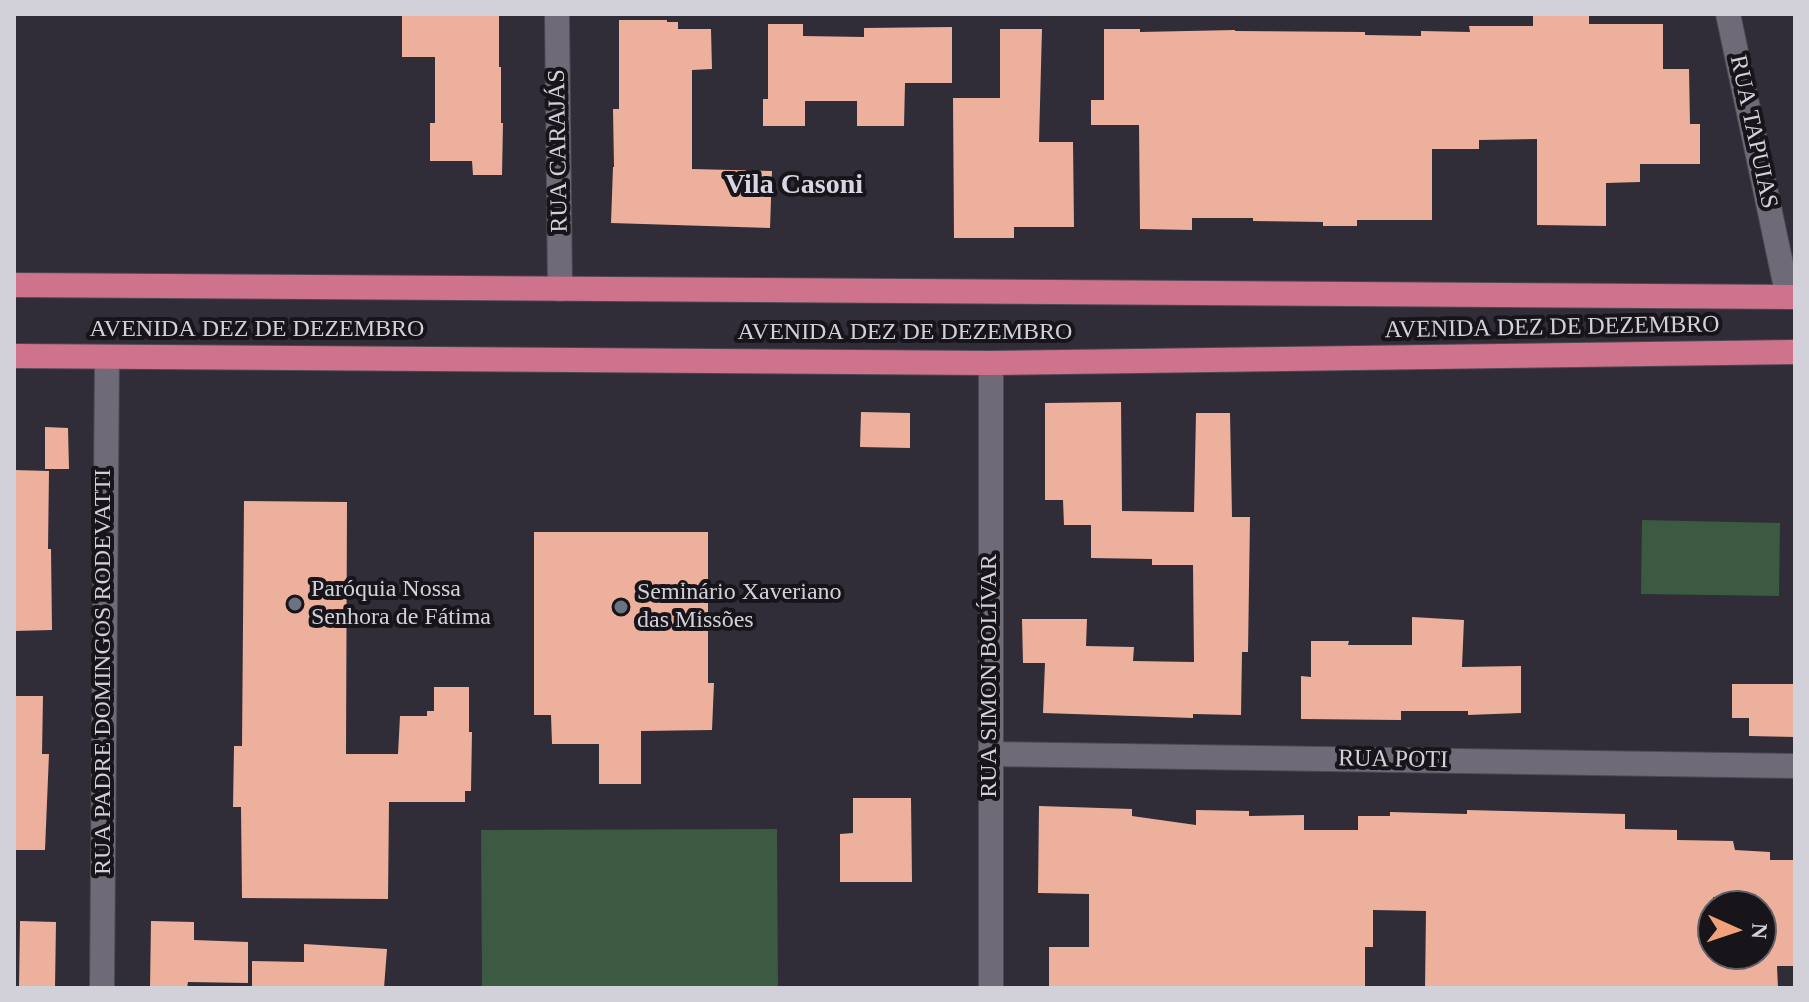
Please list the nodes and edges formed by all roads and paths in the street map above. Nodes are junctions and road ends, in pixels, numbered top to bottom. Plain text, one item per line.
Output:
1 (557, 14) edge
2 (1728, 14) edge
3 (14, 285) edge
4 (560, 289) junction
5 (1792, 297) edge
6 (1795, 352) edge
7 (14, 356) edge
8 (107, 357) junction
9 (991, 363) junction
10 (990, 754) junction
11 (1795, 766) edge
12 (102, 988) edge
13 (991, 988) edge

1 - 4 street, RUA CARAJÁS
2 - 5 street, RUA TAPUIAS
3 - 4 highway, AVENIDA DEZ DE DEZEMBRO
4 - 5 highway, AVENIDA DEZ DE DEZEMBRO
6 - 9 highway, AVENIDA DEZ DE DEZEMBRO
7 - 8 highway, AVENIDA DEZ DE DEZEMBRO
8 - 9 highway, AVENIDA DEZ DE DEZEMBRO
8 - 12 street, RUA PADRE DOMINGOS RODEVATTI
9 - 10 street, RUA SIMON BOLÍVAR
10 - 11 street, RUA POTI
10 - 13 street, RUA SIMON BOLÍVAR

